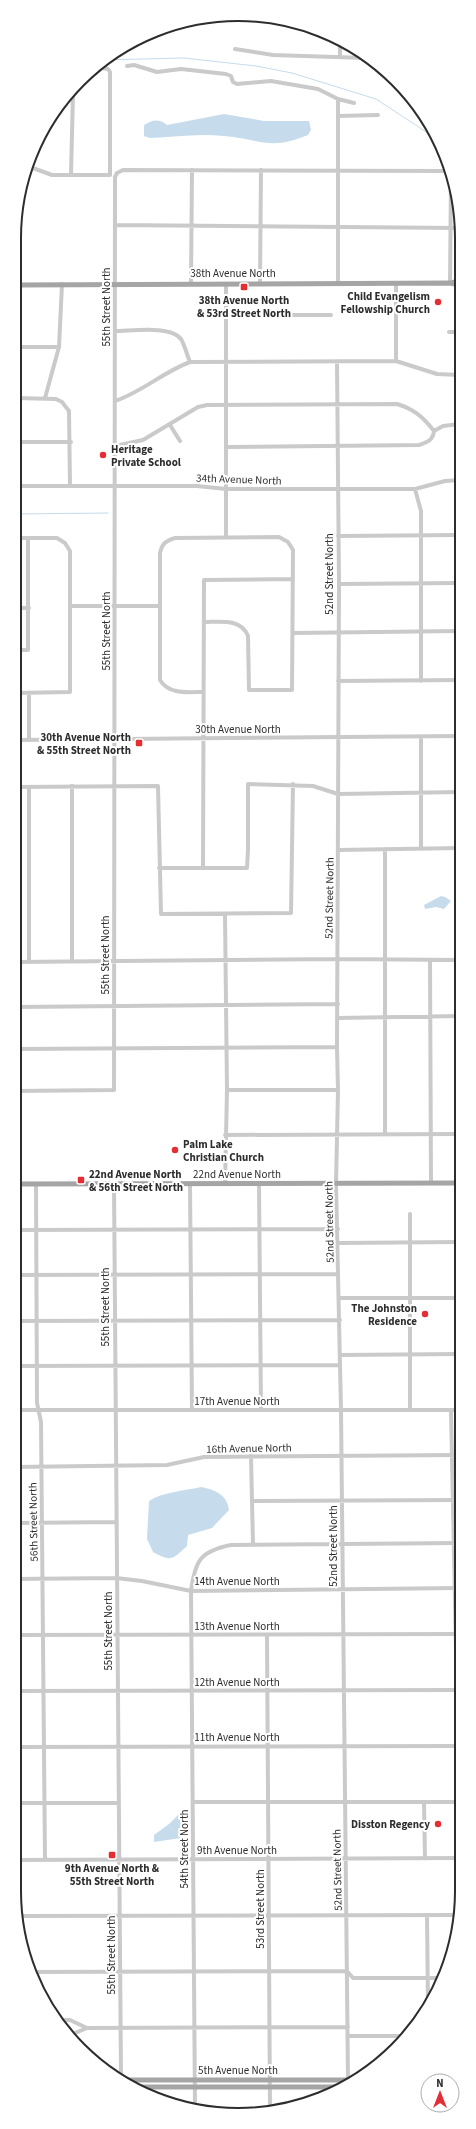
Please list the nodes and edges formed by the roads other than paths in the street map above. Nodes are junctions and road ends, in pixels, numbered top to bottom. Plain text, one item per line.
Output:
1 (340, 46) edge
2 (235, 49) dead end
3 (340, 57) junction
4 (359, 58) edge
5 (127, 66) dead end
6 (103, 68) edge
7 (73, 98) edge
8 (338, 99) junction
9 (354, 103) dead end
10 (338, 116) junction
11 (378, 116) dead end
12 (33, 168) edge
13 (192, 170) junction
14 (261, 170) junction
15 (338, 171) junction
16 (444, 171) edge
17 (71, 175) junction
18 (451, 194) edge
19 (116, 225) junction
20 (192, 226) junction
21 (260, 226) junction
22 (338, 227) junction
23 (450, 228) junction
24 (455, 228) edge
25 (455, 282) edge
26 (338, 283) junction
27 (450, 283) junction
28 (62, 284) junction
29 (115, 284) junction
30 (191, 284) junction
31 (226, 284) junction
32 (260, 284) junction
33 (396, 284) junction
34 (455, 284) edge
35 (21, 285) edge
36 (226, 315) junction
37 (331, 315) dead end
38 (115, 331) junction
39 (449, 332) dead end
40 (455, 332) edge
41 (21, 347) edge
42 (58, 347) junction
43 (396, 361) junction
44 (190, 362) junction
45 (226, 362) junction
46 (337, 362) junction
47 (455, 375) edge
48 (21, 398) edge
49 (45, 398) junction
50 (115, 401) junction
51 (338, 404) junction
52 (226, 405) junction
53 (170, 425) junction
54 (455, 425) edge
55 (434, 431) junction
56 (180, 441) dead end
57 (21, 442) edge
58 (71, 442) junction
59 (115, 446) junction
60 (226, 447) junction
61 (339, 447) junction
62 (455, 480) edge
63 (21, 486) edge
64 (70, 486) junction
65 (115, 486) junction
66 (226, 489) junction
67 (337, 489) junction
68 (415, 489) junction
69 (421, 535) junction
70 (455, 535) edge
71 (338, 536) junction
72 (226, 537) junction
73 (21, 538) edge
74 (28, 538) junction
75 (293, 579) junction
76 (455, 583) edge
77 (339, 584) junction
78 (421, 584) junction
79 (71, 606) junction
80 (115, 606) junction
81 (160, 606) junction
82 (21, 608) edge
83 (29, 608) junction
84 (204, 622) junction
85 (455, 631) edge
86 (338, 632) junction
87 (422, 632) junction
88 (293, 633) junction
89 (21, 650) edge
90 (421, 680) junction
91 (455, 680) edge
92 (338, 681) junction
93 (203, 692) junction
94 (21, 693) edge
95 (29, 693) junction
96 (455, 736) edge
97 (421, 737) junction
98 (203, 738) junction
99 (338, 738) junction
100 (114, 739) junction
101 (21, 740) edge
102 (29, 740) junction
103 (293, 784) junction
104 (29, 786) junction
105 (72, 786) junction
106 (114, 786) junction
107 (21, 787) edge
108 (421, 792) junction
109 (455, 792) edge
110 (338, 794) junction
111 (422, 848) junction
112 (455, 848) edge
113 (385, 849) junction
114 (338, 850) junction
115 (159, 868) junction
116 (203, 868) junction
117 (225, 914) junction
118 (337, 959) junction
119 (384, 960) junction
120 (455, 960) edge
121 (72, 961) junction
122 (226, 961) junction
123 (430, 961) junction
124 (21, 962) edge
125 (29, 962) junction
126 (114, 962) junction
127 (338, 1004) junction
128 (226, 1005) junction
129 (114, 1006) junction
130 (21, 1007) edge
131 (384, 1016) junction
132 (455, 1016) edge
133 (431, 1017) junction
134 (337, 1018) junction
135 (227, 1047) junction
136 (337, 1047) junction
137 (114, 1048) junction
138 (21, 1049) edge
139 (227, 1090) junction
140 (338, 1090) junction
141 (21, 1091) edge
142 (432, 1133) junction
143 (385, 1134) junction
144 (455, 1134) edge
145 (225, 1135) junction
146 (337, 1135) junction
147 (431, 1183) junction
148 (455, 1183) edge
149 (21, 1184) edge
150 (36, 1184) junction
151 (114, 1184) junction
152 (190, 1184) junction
153 (225, 1184) junction
154 (259, 1184) junction
155 (336, 1184) junction
156 (410, 1214) dead end
157 (260, 1229) junction
158 (338, 1229) junction
159 (21, 1230) edge
160 (37, 1230) junction
161 (114, 1230) junction
162 (191, 1230) junction
163 (410, 1242) junction
164 (455, 1242) edge
165 (338, 1243) junction
166 (338, 1274) junction
167 (21, 1275) edge
168 (37, 1275) junction
169 (114, 1275) junction
170 (191, 1275) junction
171 (260, 1275) junction
172 (339, 1298) junction
173 (409, 1298) junction
174 (455, 1298) edge
175 (191, 1320) junction
176 (260, 1320) junction
177 (340, 1320) junction
178 (21, 1321) edge
179 (37, 1321) junction
180 (114, 1321) junction
181 (410, 1354) junction
182 (455, 1354) edge
183 (340, 1355) junction
184 (37, 1365) junction
185 (115, 1365) junction
186 (192, 1365) junction
187 (261, 1365) junction
188 (340, 1365) junction
189 (21, 1366) edge
190 (261, 1409) junction
191 (21, 1410) edge
192 (38, 1410) junction
193 (115, 1410) junction
194 (192, 1410) junction
195 (341, 1410) junction
196 (410, 1410) junction
197 (451, 1410) junction
198 (455, 1410) edge
199 (342, 1455) junction
200 (452, 1455) junction
201 (251, 1456) junction
202 (115, 1466) junction
203 (21, 1467) edge
204 (41, 1467) junction
205 (342, 1500) junction
206 (453, 1500) junction
207 (253, 1501) junction
208 (116, 1522) junction
209 (21, 1523) edge
210 (41, 1523) junction
211 (454, 1543) junction
212 (342, 1544) junction
213 (253, 1545) junction
214 (116, 1578) junction
215 (21, 1579) edge
216 (42, 1579) junction
217 (455, 1588) joint
218 (342, 1589) junction
219 (191, 1591) junction
220 (342, 1634) junction
221 (455, 1634) edge
222 (21, 1635) edge
223 (42, 1635) junction
224 (117, 1635) junction
225 (191, 1635) junction
226 (267, 1635) junction
227 (455, 1690) edge
228 (21, 1691) edge
229 (43, 1691) junction
230 (117, 1691) junction
231 (192, 1691) junction
232 (267, 1691) junction
233 (343, 1691) junction
234 (118, 1746) junction
235 (193, 1746) junction
236 (268, 1746) junction
237 (345, 1746) junction
238 (455, 1746) edge
239 (21, 1747) edge
240 (44, 1747) junction
241 (118, 1802) junction
242 (193, 1802) junction
243 (268, 1802) junction
244 (345, 1802) junction
245 (424, 1802) junction
246 (455, 1802) edge
247 (21, 1803) edge
248 (44, 1803) junction
249 (425, 1858) junction
250 (455, 1858) edge
251 (120, 1859) junction
252 (268, 1859) junction
253 (346, 1859) junction
254 (21, 1860) edge
255 (44, 1860) junction
256 (194, 1860) junction
257 (193, 1915) junction
258 (269, 1915) junction
259 (346, 1915) junction
260 (427, 1915) junction
261 (454, 1915) edge
262 (23, 1916) edge
263 (120, 1916) junction
264 (194, 1971) junction
265 (269, 1971) junction
266 (347, 1971) junction
267 (37, 1972) edge
268 (120, 1972) junction
269 (428, 1978) junction
270 (436, 1978) edge
271 (428, 1996) edge
272 (64, 2020) edge
273 (270, 2027) junction
274 (348, 2027) junction
275 (87, 2028) junction
276 (120, 2028) junction
277 (195, 2028) junction
278 (74, 2033) edge
279 (348, 2036) junction
280 (399, 2036) edge
281 (121, 2074) edge
282 (349, 2077) edge
283 (131, 2080) edge
284 (195, 2080) junction
285 (270, 2080) junction
286 (343, 2081) edge
287 (145, 2087) edge
288 (195, 2087) junction
289 (270, 2087) junction
290 (331, 2087) edge
291 (195, 2104) edge
292 (270, 2105) edge

1 - 3 street
2 - 3 street
3 - 4 street
5 - 8 street
6 - 17 street
7 - 17 street
8 - 9 street
8 - 10 street
10 - 11 street
10 - 15 street
12 - 17 street
13 - 14 street
13 - 19 street, 55th Street North
13 - 20 street
14 - 15 street
14 - 21 street
15 - 16 street
15 - 22 street
18 - 23 street
19 - 20 street
19 - 29 street, 55th Street North
20 - 21 street
20 - 30 street
21 - 22 street
21 - 32 street
22 - 23 street
22 - 26 street
23 - 24 street
23 - 27 street
25 - 27 main road, 38th Avenue North
26 - 32 main road, 38th Avenue North
26 - 33 main road, 38th Avenue North
27 - 33 main road, 38th Avenue North
27 - 34 main road, 38th Avenue North
28 - 29 main road, 38th Avenue North
28 - 35 main road, 38th Avenue North
28 - 42 street
29 - 30 main road, 38th Avenue North
29 - 38 street, 55th Street North
30 - 31 main road, 38th Avenue North
31 - 32 main road, 38th Avenue North
31 - 36 street
33 - 43 street
36 - 37 street
36 - 45 street
38 - 44 street
38 - 50 street, 55th Street North
39 - 40 street
41 - 42 street
42 - 49 street
43 - 46 street
43 - 47 street
44 - 45 street
44 - 50 street
45 - 46 street
45 - 52 street
46 - 51 street, 52nd Street North
48 - 49 street
49 - 58 street
50 - 59 street, 55th Street North
51 - 52 street
51 - 55 street
51 - 61 street, 52nd Street North
52 - 53 street
52 - 60 street
53 - 56 street
53 - 59 street
54 - 55 street
55 - 61 street
57 - 58 street
58 - 64 street
59 - 65 street, 55th Street North
60 - 61 street
60 - 66 street
61 - 67 street, 52nd Street North
62 - 68 street, 34th Avenue North
63 - 64 street, 34th Avenue North
64 - 65 street, 34th Avenue North
65 - 66 street, 34th Avenue North
65 - 80 street, 55th Street North
66 - 67 street, 34th Avenue North
66 - 72 street
67 - 68 street, 34th Avenue North
67 - 71 street, 52nd Street North
68 - 69 street
69 - 70 street
69 - 71 street
69 - 78 street
71 - 77 street, 52nd Street North
72 - 75 street
72 - 81 street
73 - 74 street
74 - 79 street
74 - 83 street
75 - 84 street
75 - 88 street
76 - 78 street
77 - 78 street
77 - 86 street, 52nd Street North
78 - 87 street
79 - 80 street
79 - 95 street
80 - 81 street
80 - 100 street, 55th Street North
81 - 93 street
82 - 83 street
83 - 89 street
84 - 88 street
84 - 93 street
85 - 87 street
86 - 87 street
86 - 88 street
86 - 92 street, 52nd Street North
87 - 90 street
90 - 91 street
90 - 92 street
92 - 99 street, 52nd Street North
93 - 98 street
94 - 95 street
95 - 102 street
96 - 97 street, 30th Avenue North
97 - 99 street, 30th Avenue North
97 - 108 street
98 - 99 street, 30th Avenue North
98 - 100 street, 30th Avenue North
98 - 116 street
99 - 110 street, 52nd Street North
100 - 102 street, 30th Avenue North
100 - 106 street, 55th Street North
101 - 102 street, 30th Avenue North
103 - 110 street
103 - 116 street
103 - 117 street
104 - 105 street
104 - 107 street
104 - 125 street
105 - 106 street
105 - 121 street
106 - 115 street
106 - 126 street, 55th Street North
108 - 109 street
108 - 110 street
108 - 111 street
110 - 114 street, 52nd Street North
111 - 112 street
111 - 113 street
113 - 114 street
113 - 119 street
114 - 118 street, 52nd Street North
115 - 116 street
115 - 117 street
117 - 122 street
118 - 119 street
118 - 122 street
118 - 127 street, 52nd Street North
119 - 123 street
119 - 131 street
120 - 123 street
121 - 125 street
121 - 126 street
122 - 126 street
122 - 128 street
123 - 133 street
124 - 125 street
126 - 129 street, 55th Street North
127 - 128 street
127 - 134 street, 52nd Street North
128 - 129 street
128 - 135 street
129 - 130 street
129 - 137 street, 55th Street North
131 - 133 street
131 - 134 street
131 - 143 street
132 - 133 street
133 - 142 street
134 - 136 street, 52nd Street North
135 - 136 street
135 - 137 street
135 - 139 street
136 - 140 street, 52nd Street North
137 - 138 street
137 - 141 street, 55th Street North
139 - 140 street
139 - 145 street
140 - 146 street, 52nd Street North
142 - 143 street
142 - 144 street
142 - 147 street
143 - 146 street
145 - 146 street
145 - 153 street
146 - 155 street, 52nd Street North
147 - 148 main road, 22nd Avenue North
147 - 155 main road, 22nd Avenue North
149 - 150 main road, 22nd Avenue North
150 - 151 main road, 22nd Avenue North
150 - 160 street, 56th Street North
151 - 152 main road, 22nd Avenue North
151 - 161 street, 55th Street North
152 - 153 main road, 22nd Avenue North
152 - 162 street
153 - 154 main road, 22nd Avenue North
154 - 155 main road, 22nd Avenue North
154 - 157 street
155 - 158 street, 52nd Street North
156 - 163 street
157 - 158 street
157 - 162 street
157 - 171 street
158 - 165 street, 52nd Street North
159 - 160 street
160 - 161 street
160 - 168 street, 56th Street North
161 - 162 street
161 - 169 street, 55th Street North
162 - 170 street
163 - 164 street
163 - 165 street
163 - 173 street
165 - 166 street, 52nd Street North
166 - 171 street
166 - 172 street, 52nd Street North
167 - 168 street
168 - 169 street
168 - 179 street, 56th Street North
169 - 170 street
169 - 180 street, 55th Street North
170 - 171 street
170 - 175 street
171 - 176 street
172 - 173 street
172 - 177 street, 52nd Street North
173 - 174 street
173 - 181 street
175 - 176 street
175 - 180 street
175 - 186 street
176 - 177 street
176 - 187 street
177 - 183 street, 52nd Street North
178 - 179 street
179 - 180 street
179 - 184 street, 56th Street North
180 - 185 street, 55th Street North
181 - 182 street
181 - 183 street
181 - 196 street
183 - 188 street, 52nd Street North
184 - 185 street
184 - 189 street
184 - 192 street, 56th Street North
185 - 186 street
185 - 193 street, 55th Street North
186 - 187 street
186 - 194 street
187 - 188 street
187 - 190 street
188 - 195 street, 52nd Street North
190 - 194 street, 17th Avenue North
190 - 195 street, 17th Avenue North
191 - 192 street, 17th Avenue North
192 - 193 street, 17th Avenue North
192 - 204 street, 56th Street North
193 - 194 street, 17th Avenue North
193 - 202 street, 55th Street North
195 - 196 street, 17th Avenue North
195 - 199 street, 52nd Street North
196 - 197 street, 17th Avenue North
197 - 198 street, 17th Avenue North
197 - 200 street
199 - 200 street, 16th Avenue North
199 - 201 street, 16th Avenue North
199 - 205 street, 52nd Street North
200 - 206 street
201 - 202 street, 16th Avenue North
201 - 207 street
202 - 204 street, 16th Avenue North
202 - 208 street, 55th Street North
203 - 204 street, 16th Avenue North
204 - 210 street, 56th Street North
205 - 206 street
205 - 207 street
205 - 212 street, 52nd Street North
206 - 211 street
207 - 213 street
208 - 210 street
208 - 214 street, 55th Street North
209 - 210 street
210 - 216 street, 56th Street North
211 - 212 street, 54th Street North
211 - 217 street
212 - 213 street, 54th Street North
212 - 218 street, 52nd Street North
213 - 219 street, 54th Street North
214 - 216 street, 14th Avenue North
214 - 219 street, 14th Avenue North
214 - 224 street, 55th Street North
215 - 216 street, 14th Avenue North
216 - 223 street, 56th Street North
217 - 218 street, 14th Avenue North
218 - 219 street, 14th Avenue North
218 - 220 street, 52nd Street North
219 - 225 street, 54th Street North
220 - 221 street, 13th Avenue North
220 - 226 street, 13th Avenue North
220 - 233 street, 52nd Street North
222 - 223 street, 13th Avenue North
223 - 224 street, 13th Avenue North
223 - 229 street, 56th Street North
224 - 225 street, 13th Avenue North
224 - 230 street, 55th Street North
225 - 226 street, 13th Avenue North
225 - 231 street, 54th Street North
226 - 232 street, 53rd Street North
227 - 233 street, 12th Avenue North
228 - 229 street, 12th Avenue North
229 - 230 street, 12th Avenue North
229 - 240 street, 56th Street North
230 - 231 street, 12th Avenue North
230 - 234 street, 55th Street North
231 - 232 street, 12th Avenue North
231 - 235 street, 54th Street North
232 - 233 street, 12th Avenue North
232 - 236 street, 53rd Street North
233 - 237 street, 52nd Street North
234 - 235 street, 11th Avenue North
234 - 240 street, 11th Avenue North
234 - 241 street, 55th Street North
235 - 236 street, 11th Avenue North
235 - 242 street, 54th Street North
236 - 237 street, 11th Avenue North
236 - 243 street, 53rd Street North
237 - 238 street, 11th Avenue North
237 - 244 street, 52nd Street North
239 - 240 street, 11th Avenue North
240 - 248 street, 56th Street North
241 - 248 street
241 - 251 street, 55th Street North
242 - 243 street
242 - 256 street, 54th Street North
243 - 244 street
243 - 252 street, 53rd Street North
244 - 245 street
244 - 253 street, 52nd Street North
245 - 246 street
245 - 249 street
247 - 248 street
248 - 255 street, 56th Street North
249 - 250 street, 9th Avenue North
249 - 253 street, 9th Avenue North
251 - 255 street, 9th Avenue North
251 - 256 street, 9th Avenue North
251 - 263 street, 55th Street North
252 - 253 street, 9th Avenue North
252 - 256 street, 9th Avenue North
252 - 258 street, 53rd Street North
253 - 259 street, 52nd Street North
254 - 255 street, 9th Avenue North
256 - 257 street, 54th Street North
257 - 258 street
257 - 263 street
257 - 264 street, 54th Street North
258 - 259 street
258 - 265 street, 53rd Street North
259 - 260 street
259 - 266 street, 52nd Street North
260 - 261 street
260 - 269 street
262 - 263 street
263 - 268 street, 55th Street North
264 - 265 street
264 - 268 street
264 - 277 street, 54th Street North
265 - 266 street
265 - 273 street, 53rd Street North
266 - 269 street
266 - 274 street, 52nd Street North
267 - 268 street
268 - 276 street, 55th Street North
269 - 270 street
269 - 271 street
272 - 275 street
273 - 274 street
273 - 277 street
273 - 285 street, 53rd Street North
274 - 279 street, 52nd Street North
275 - 276 street
275 - 278 street
276 - 277 street
276 - 281 street, 55th Street North
277 - 284 street, 54th Street North
279 - 280 street
279 - 282 street, 52nd Street North
283 - 284 main road, 5th Avenue North
284 - 285 main road, 5th Avenue North
284 - 288 street, 54th Street North
285 - 286 main road, 5th Avenue North
285 - 289 street, 53rd Street North
287 - 288 main road, 5th Avenue North
288 - 289 main road, 5th Avenue North
288 - 291 street, 54th Street North
289 - 290 main road, 5th Avenue North
289 - 292 street, 53rd Street North

